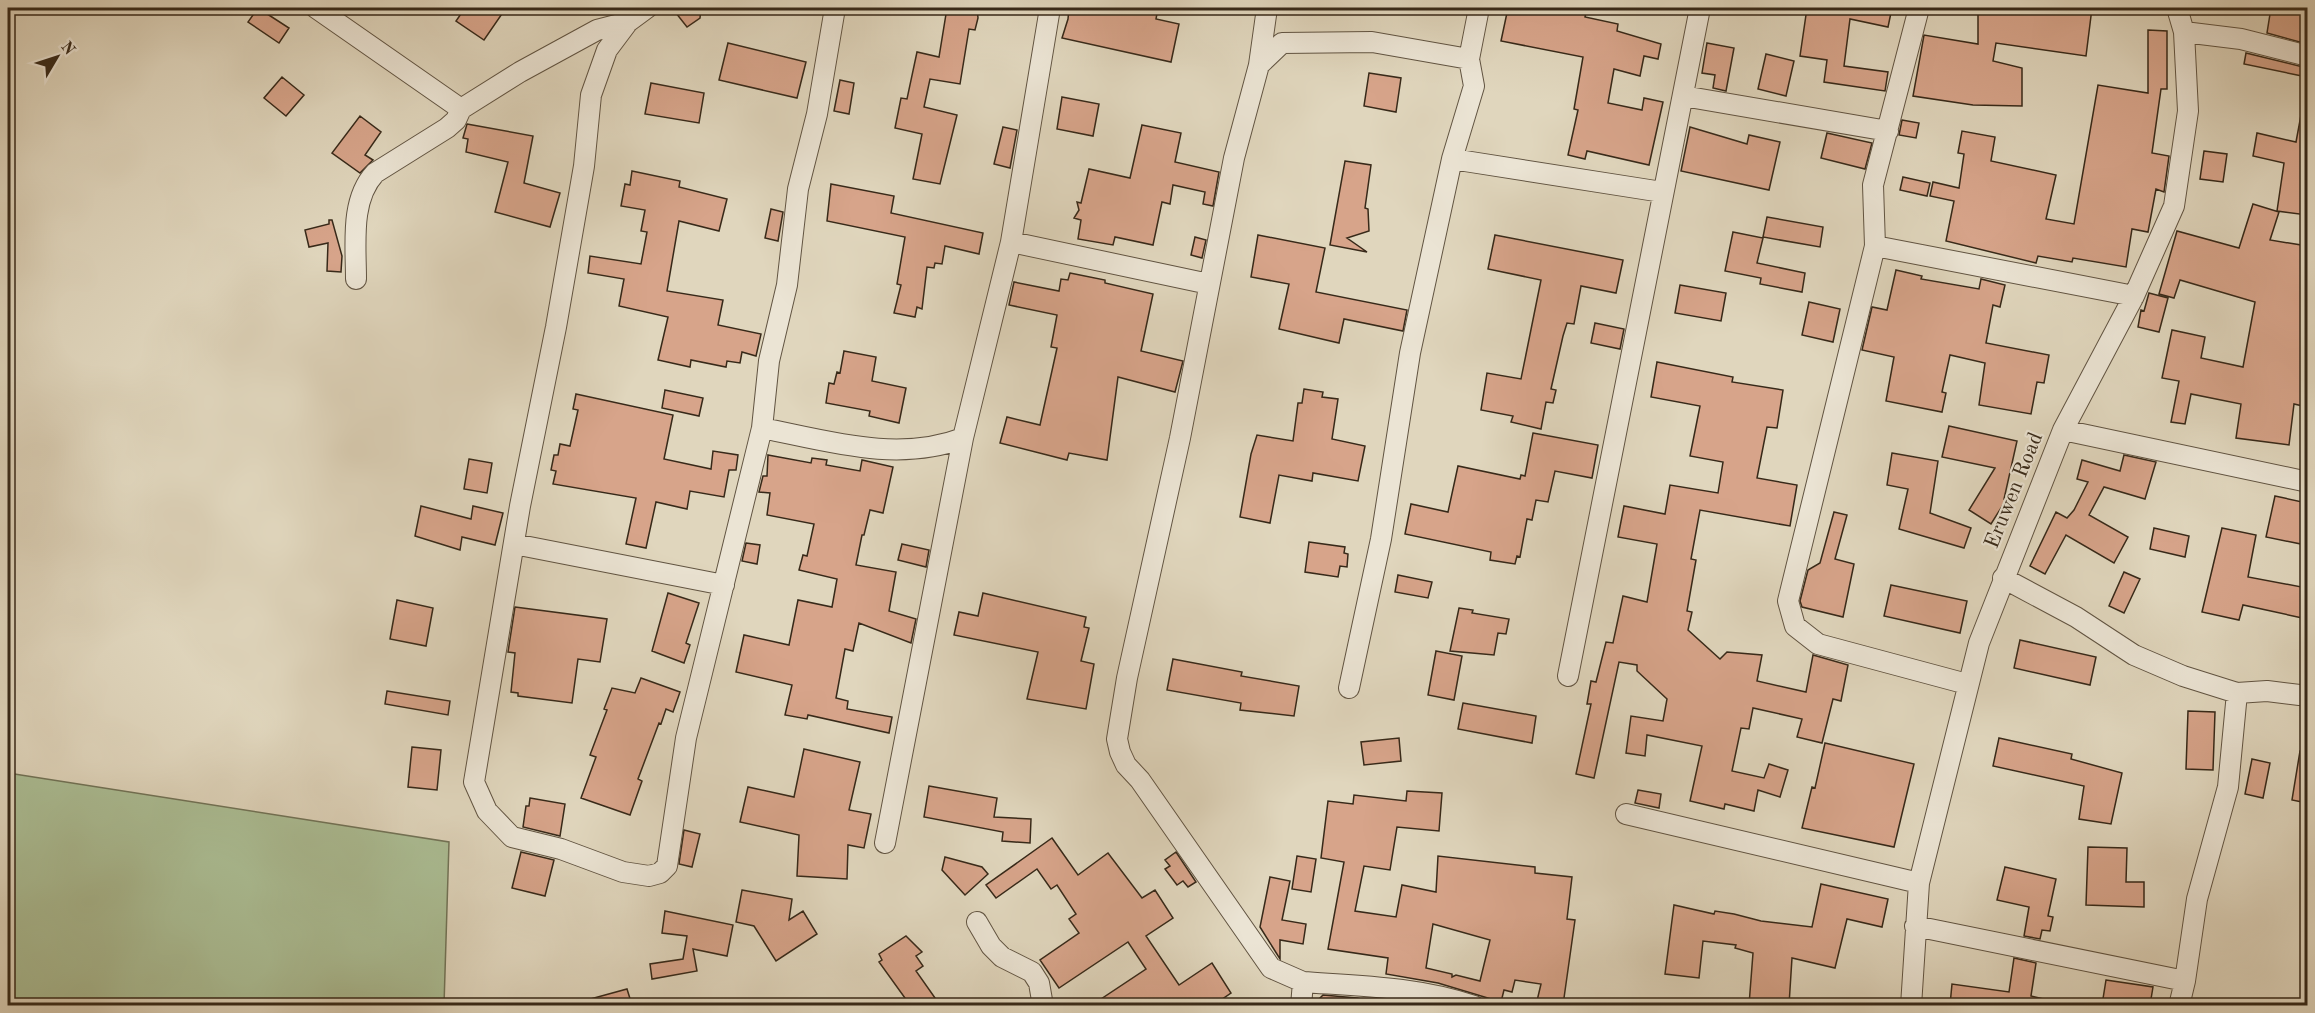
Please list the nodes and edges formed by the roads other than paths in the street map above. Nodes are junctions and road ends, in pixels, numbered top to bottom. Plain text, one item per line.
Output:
1 (316, 8) edge
2 (647, 8) edge
3 (835, 8) edge
4 (1050, 8) edge
5 (1479, 8) edge
6 (1700, 8) edge
7 (1920, 8) edge
8 (2177, 8) edge
9 (1266, 14) edge
10 (628, 22) junction
11 (2184, 32) junction
12 (1282, 43) junction
13 (2307, 56) edge
14 (1469, 59) junction
15 (1259, 65) junction
16 (1683, 96) junction
17 (461, 109) junction
18 (1888, 131) junction
19 (1452, 159) junction
20 (1662, 192) junction
21 (1011, 242) junction
22 (1875, 246) junction
23 (356, 279) dead end
24 (1209, 284) junction
25 (2134, 296) junction
26 (762, 428) junction
27 (2062, 430) junction
28 (963, 438) junction
29 (2307, 482) edge
30 (514, 544) junction
31 (2003, 578) junction
32 (724, 585) junction
33 (1568, 676) dead end
34 (1967, 684) junction
35 (1349, 688) dead end
36 (2237, 693) junction
37 (2307, 696) edge
38 (1626, 814) dead end
39 (885, 843) dead end
40 (1919, 883) junction
41 (977, 922) dead end
42 (1915, 926) junction
43 (2185, 981) junction
44 (1303, 982) junction
45 (1043, 1005) edge
46 (1301, 1005) edge
47 (1474, 1005) edge
48 (1911, 1005) edge
49 (2178, 1005) edge

1 - 17 street
2 - 10 street
3 - 26 street
4 - 21 street
5 - 14 street
6 - 16 street
7 - 18 street
8 - 11 street, Eruwen Road
9 - 12 street
9 - 15 street
10 - 17 street
10 - 30 street
11 - 13 street
11 - 25 street, Eruwen Road
12 - 14 street
12 - 15 street
14 - 19 street
15 - 24 street
16 - 18 street
16 - 20 street
17 - 23 street
18 - 22 street
19 - 20 street
19 - 35 street
20 - 33 street
21 - 24 street
21 - 28 street
22 - 25 street
22 - 34 street
24 - 44 street
25 - 27 street, Eruwen Road
26 - 28 street
26 - 32 street
27 - 29 street
27 - 31 street, Eruwen Road
28 - 39 street
30 - 32 street
30 - 32 street
31 - 34 street, Eruwen Road
31 - 36 street
34 - 40 street, Eruwen Road
36 - 37 street
36 - 43 street
38 - 40 street
40 - 42 street, Eruwen Road
41 - 45 street
42 - 43 street
42 - 48 street, Eruwen Road
43 - 49 street
44 - 46 street
44 - 47 street

